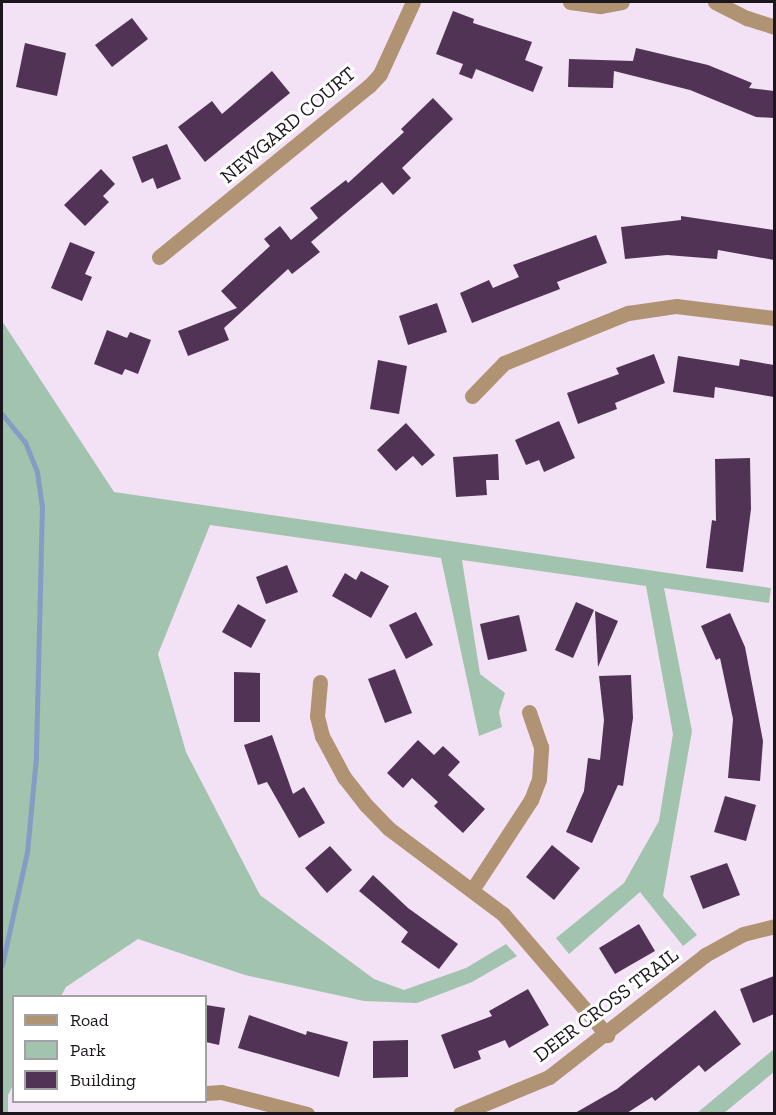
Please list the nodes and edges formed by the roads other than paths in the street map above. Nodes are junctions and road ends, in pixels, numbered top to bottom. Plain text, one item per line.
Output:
1 (413, 2) edge
2 (570, 2) edge
3 (622, 2) edge
4 (715, 2) edge
5 (774, 27) edge
6 (159, 257) dead end
7 (774, 318) edge
8 (472, 396) dead end
9 (320, 682) dead end
10 (529, 712) dead end
11 (472, 890) junction
12 (774, 926) edge
13 (607, 1035) junction
14 (207, 1093) edge
15 (482, 1110) edge
16 (305, 1113) edge
17 (460, 1113) edge

1 - 6 street, NEWGARD COURT
2 - 3 street
4 - 5 street
7 - 8 street
9 - 11 street
10 - 11 street
11 - 13 street
12 - 13 street, DEER CROSS TRAIL
13 - 15 street, DEER CROSS TRAIL
14 - 16 street
15 - 17 street, DEER CROSS TRAIL

